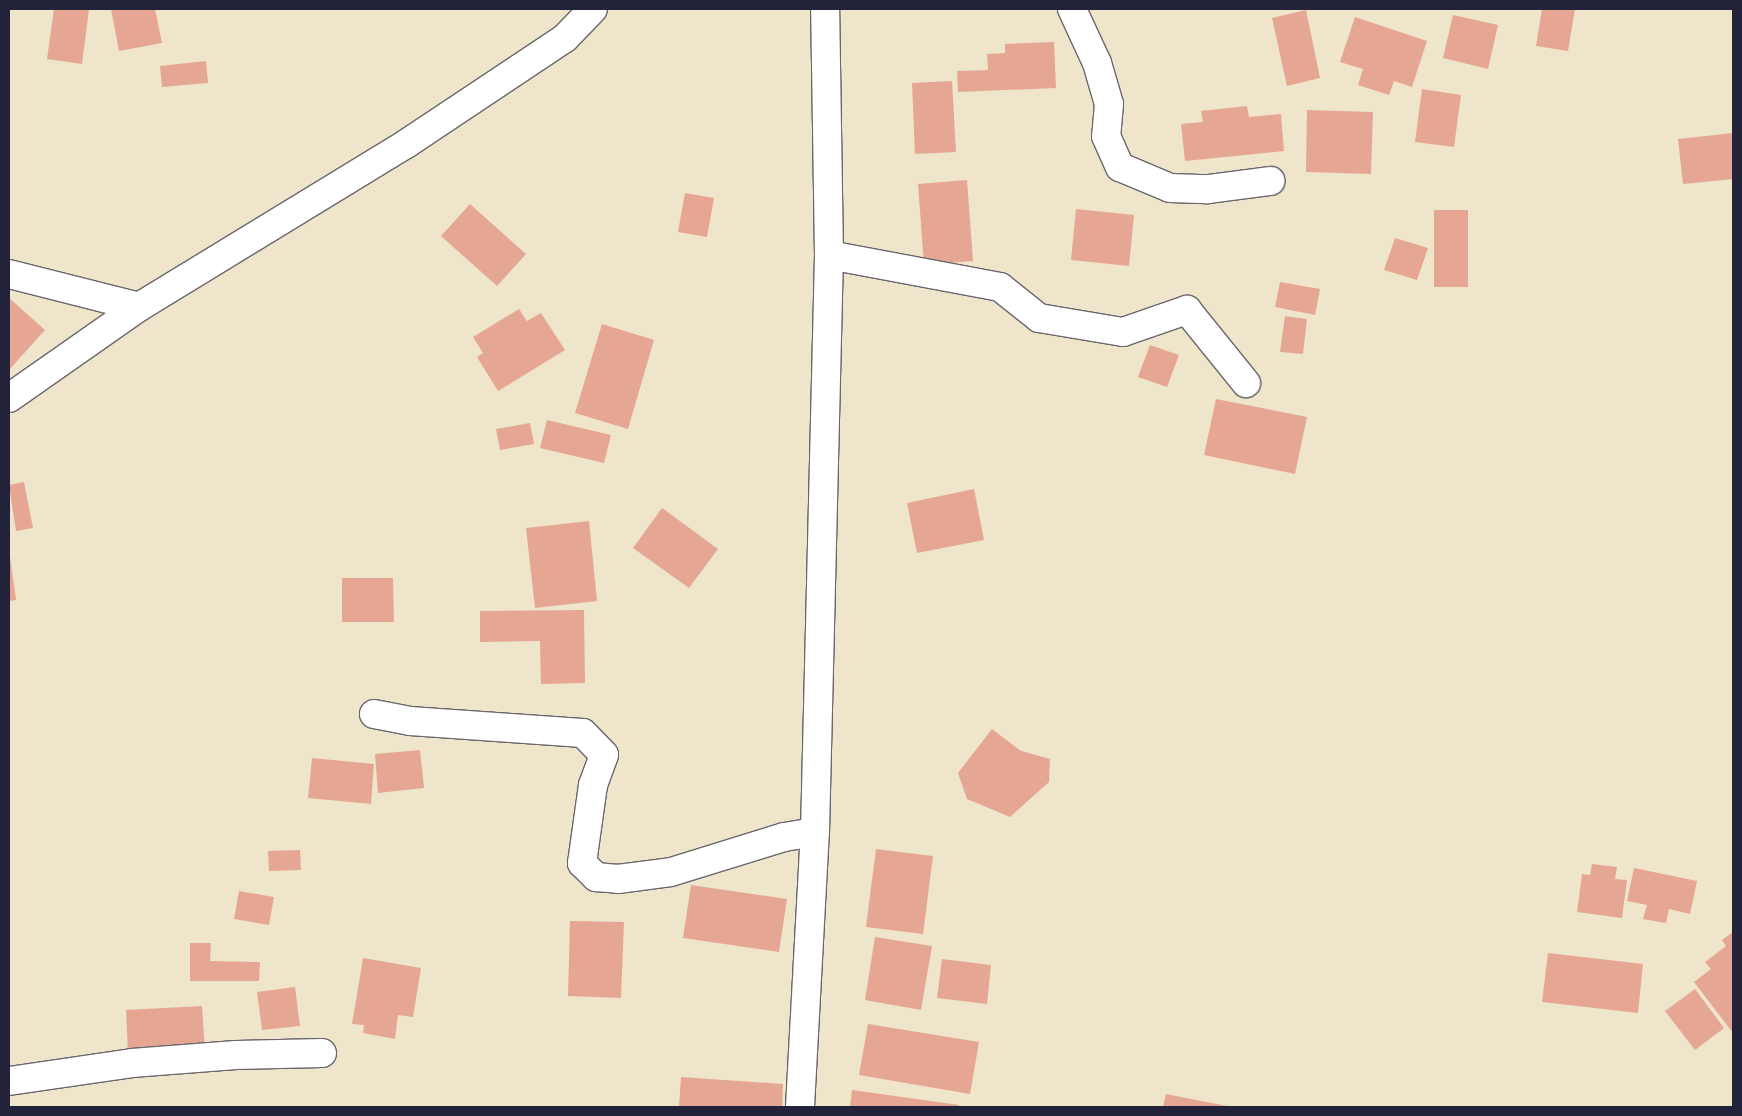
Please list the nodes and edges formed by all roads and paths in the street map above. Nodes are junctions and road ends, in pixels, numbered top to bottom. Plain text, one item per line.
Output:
1 (594, 9) edge
2 (825, 9) edge
3 (1072, 9) edge
4 (1270, 181) dead end
5 (830, 255) junction
6 (9, 274) edge
7 (139, 307) junction
8 (1246, 383) dead end
9 (9, 398) edge
10 (374, 714) dead end
11 (815, 832) junction
12 (322, 1053) dead end
13 (9, 1081) edge
14 (800, 1107) edge

1 - 7 street
2 - 5 street
3 - 4 street
5 - 8 street
5 - 11 street
6 - 7 street
7 - 9 street
10 - 11 street
11 - 14 street
12 - 13 street

